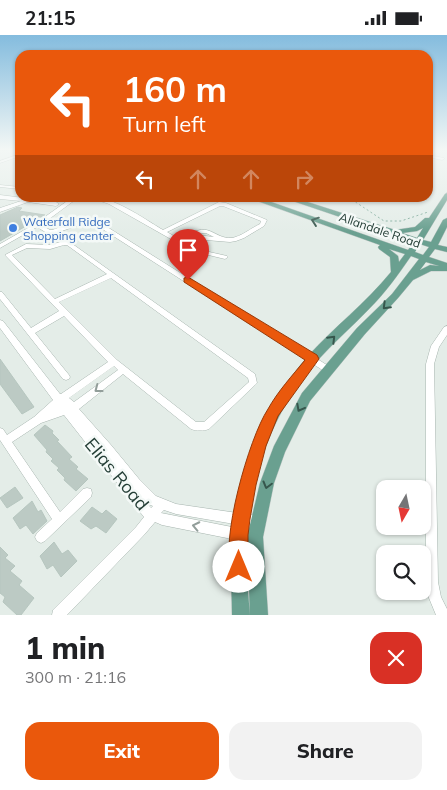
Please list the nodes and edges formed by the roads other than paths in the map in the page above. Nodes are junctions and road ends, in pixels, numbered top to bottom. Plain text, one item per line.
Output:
1 (0, 186) edge
2 (15, 188) edge
3 (447, 195) edge
4 (0, 197) edge
5 (15, 199) edge
6 (22, 202) edge
7 (42, 202) edge
8 (70, 202) edge
9 (108, 202) edge
10 (263, 202) edge
11 (299, 202) edge
12 (56, 204) dead end
13 (0, 210) edge
14 (436, 213) junction
15 (447, 220) edge
16 (37, 225) junction
17 (370, 225) junction
18 (447, 225) edge
19 (164, 232) junction
20 (361, 237) junction
21 (221, 239) dead end
22 (419, 240) junction
23 (447, 241) edge
24 (434, 245) junction
25 (0, 246) edge
26 (447, 250) edge
27 (408, 253) junction
28 (8, 255) junction
29 (225, 257) dead end
30 (0, 258) edge
31 (424, 258) junction
32 (447, 268) edge
33 (395, 273) junction
34 (111, 275) junction
35 (409, 279) junction
36 (0, 294) edge
37 (54, 302) junction
38 (64, 312) junction
39 (0, 323) edge
40 (447, 329) edge
41 (30, 331) junction
42 (312, 359) junction
43 (114, 363) junction
44 (327, 369) junction
45 (123, 370) junction
46 (66, 377) dead end
47 (59, 398) junction
48 (69, 410) junction
49 (37, 420) junction
50 (0, 432) edge
51 (6, 441) junction
52 (87, 493) dead end
53 (161, 505) junction
54 (154, 516) junction
55 (58, 519) junction
56 (248, 528) junction
57 (41, 537) dead end
58 (58, 615) edge
59 (241, 615) edge
60 (259, 615) edge
61 (443, 615) edge

1 - 2 street
3 - 14 main road
4 - 5 street
6 - 13 street
7 - 12 street
8 - 16 street
9 - 19 street
20 -> 10 main road, Allandale Road
11 - 17 main road, Allandale Road
14 - 17 main road
14 - 22 main road
15 - 24 main road
16 - 25 street
16 - 42 street
17 - 22 main road, Allandale Road
18 - 23 main road
19 - 21 street
19 - 29 street
20 - 27 main road, Allandale Road
20 - 33 main road
22 - 24 main road, Allandale Road
22 - 27 main road
24 - 26 main road, Allandale Road
24 - 31 main road
27 - 31 main road, Allandale Road
27 - 33 main road
28 - 30 street
28 - 34 street
28 - 37 street
31 - 32 main road, Allandale Road
31 - 35 main road
32 - 35 main road
42 -> 33 main road
34 - 37 street
34 - 45 street
35 -> 44 main road
36 - 41 street
37 - 38 street
38 - 41 street
38 - 43 street
39 - 47 street, Elias Road
40 - 61 street
41 - 46 street
42 - 44 street
42 - 56 main road
43 - 45 street
43 - 47 street
44 -> 56 main road
45 -> 48 street
47 - 48 street, Elias Road
47 - 49 street
48 - 49 street
48 - 53 street, Elias Road
48 - 54 street, Elias Road
49 - 51 street
50 - 51 street
51 - 55 street
52 - 55 street
53 - 54 street
53 - 56 street, Elias Road
56 -> 54 street, Elias Road
54 - 58 street
55 - 57 street
56 - 59 main road
56 - 60 main road

